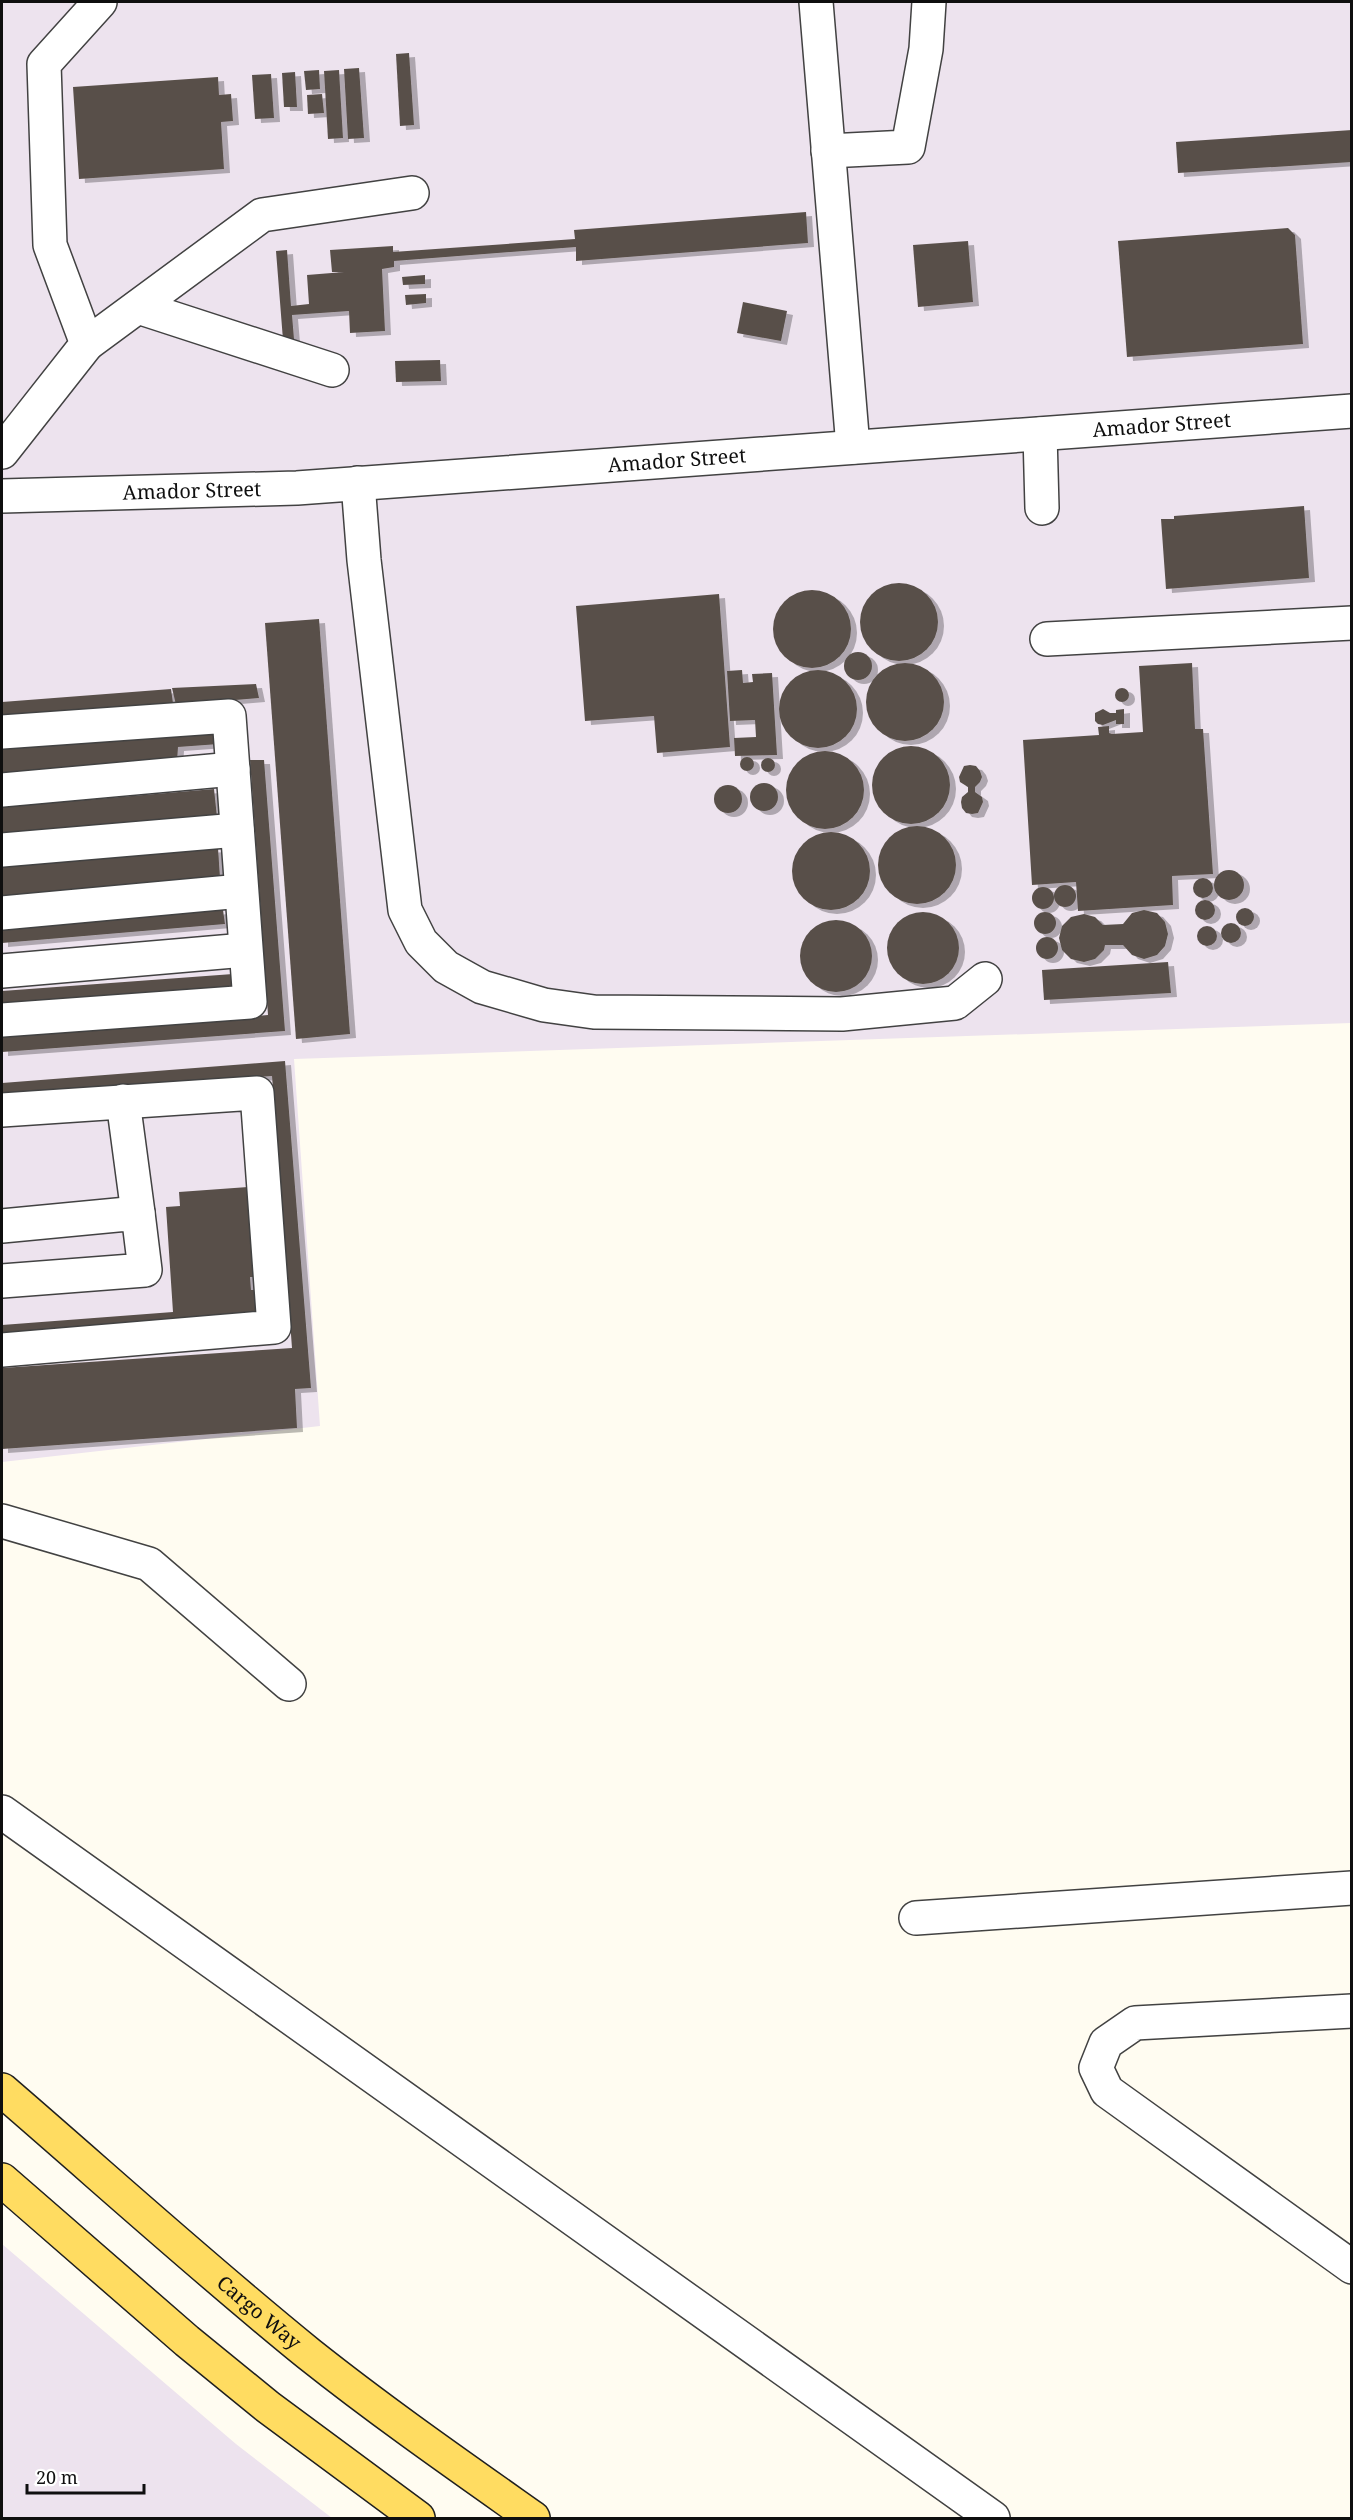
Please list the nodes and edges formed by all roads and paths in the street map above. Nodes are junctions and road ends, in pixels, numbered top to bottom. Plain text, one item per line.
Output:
1 (100, 2) edge
2 (816, 2) edge
3 (929, 2) edge
4 (828, 151) junction
5 (412, 194) dead end
6 (138, 308) junction
7 (87, 344) junction
8 (332, 370) dead end
9 (1352, 411) edge
10 (1040, 434) junction
11 (853, 447) junction
12 (2, 452) edge
13 (358, 483) junction
14 (2, 496) edge
15 (1042, 508) dead end
16 (1352, 623) edge
17 (1047, 639) dead end
18 (2, 732) edge
19 (233, 769) junction
20 (2, 790) edge
21 (237, 830) junction
22 (2, 850) edge
23 (241, 891) junction
24 (2, 913) edge
25 (246, 950) junction
26 (2, 970) edge
27 (985, 979) dead end
28 (2, 1020) edge
29 (123, 1101) junction
30 (2, 1110) edge
31 (138, 1213) junction
32 (2, 1226) edge
33 (2, 1281) edge
34 (2, 1350) edge
35 (2, 1521) edge
36 (289, 1684) dead end
37 (2, 1812) edge
38 (1352, 1888) edge
39 (916, 1918) dead end
40 (1352, 2012) edge
41 (2, 2090) edge
42 (2, 2180) edge
43 (1352, 2267) edge
44 (418, 2518) edge
45 (533, 2518) edge
46 (993, 2518) edge

1 - 7 street
2 - 4 street
3 - 4 street
4 - 11 street
5 - 6 street
6 - 7 street
6 - 8 street
7 - 12 street
9 - 10 street, Amador Street
10 - 11 street, Amador Street
10 - 15 street
11 - 13 street, Amador Street
13 - 14 street, Amador Street
13 - 27 street
16 - 17 street
18 - 19 street
19 - 20 street
19 - 21 street
21 - 22 street
21 - 23 street
23 - 24 street
23 - 25 street
25 - 26 street
25 - 28 street
29 - 30 street
29 - 31 street
29 - 34 street
31 - 32 street
31 - 33 street
35 - 36 street
37 - 46 street
38 - 39 street
40 - 43 street
41 - 45 main road, Cargo Way
42 - 44 main road

